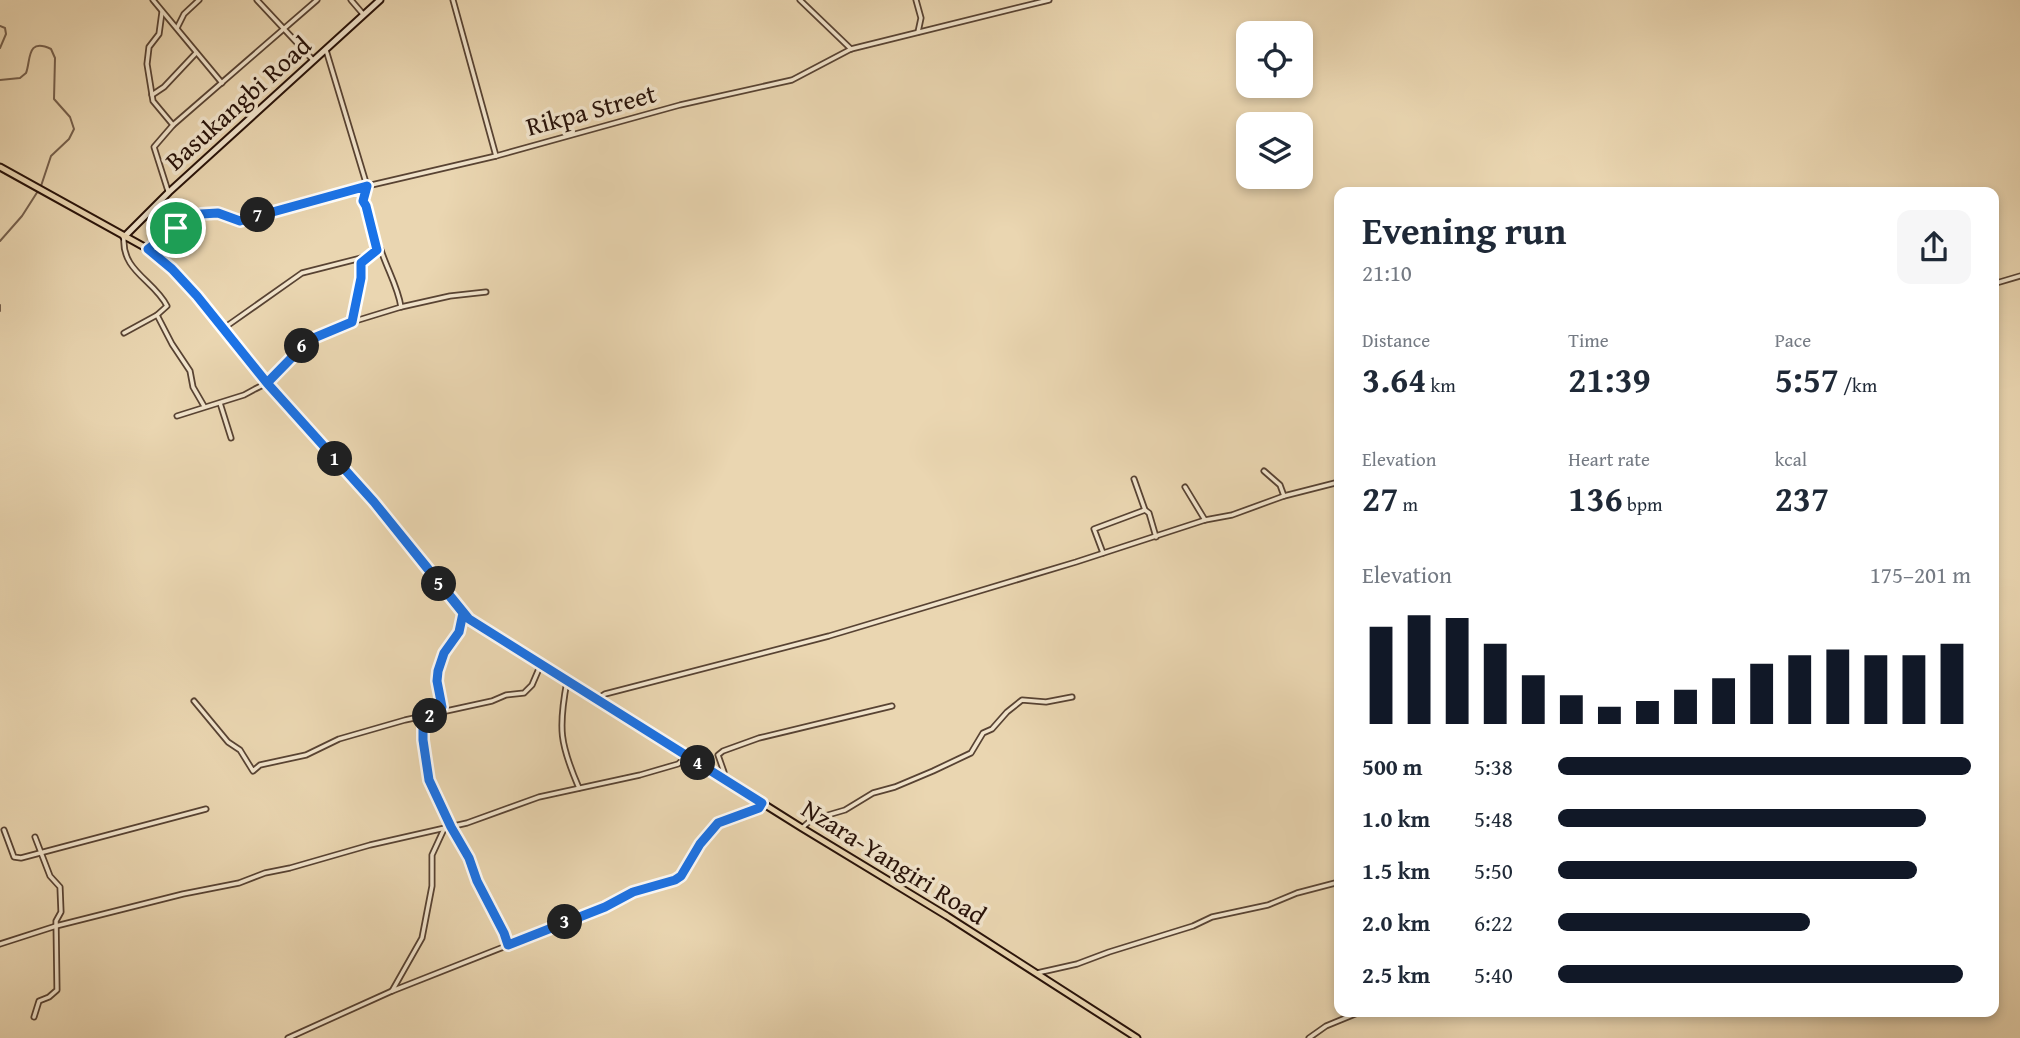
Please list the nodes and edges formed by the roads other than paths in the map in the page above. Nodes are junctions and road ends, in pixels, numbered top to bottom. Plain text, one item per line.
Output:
1 (153, 0) edge
2 (200, 0) edge
3 (257, 0) edge
4 (317, 0) edge
5 (351, 0) edge
6 (380, 0) edge
7 (453, 0) edge
8 (800, 0) edge
9 (916, 0) edge
10 (1049, 0) edge
11 (162, 12) junction
12 (364, 15) junction
13 (177, 28) junction
14 (284, 29) junction
15 (918, 32) junction
16 (851, 49) junction
17 (326, 50) junction
18 (196, 52) junction
19 (313, 61) junction
20 (222, 83) junction
21 (152, 95) junction
22 (173, 125) junction
23 (496, 156) junction
24 (0, 167) edge
25 (367, 186) junction
26 (169, 192) junction
27 (124, 237) junction
28 (148, 249) junction
29 (377, 250) junction
30 (367, 256) junction
31 (2020, 276) edge
32 (1999, 282) edge
33 (486, 292) dead end
34 (401, 307) junction
35 (157, 315) junction
36 (352, 322) junction
37 (223, 328) junction
38 (124, 333) dead end
39 (267, 383) junction
40 (220, 402) junction
41 (204, 406) junction
42 (177, 416) dead end
43 (231, 438) dead end
44 (1264, 471) dead end
45 (1134, 479) dead end
46 (1334, 483) edge
47 (1185, 487) dead end
48 (1284, 496) junction
49 (1145, 510) junction
50 (1205, 520) junction
51 (1156, 537) junction
52 (1102, 553) junction
53 (463, 613) junction
54 (541, 664) junction
55 (567, 681) junction
56 (1072, 696) dead end
57 (194, 701) dead end
58 (600, 702) junction
59 (443, 703) junction
60 (892, 706) dead end
61 (446, 712) junction
62 (437, 714) junction
63 (423, 717) junction
64 (687, 756) junction
65 (723, 779) junction
66 (579, 789) junction
67 (762, 803) junction
68 (206, 809) dead end
69 (451, 827) junction
70 (802, 828) junction
71 (444, 829) junction
72 (4, 830) dead end
73 (35, 837) dead end
74 (41, 854) junction
75 (1334, 883) edge
76 (56, 926) junction
77 (0, 944) edge
78 (508, 945) junction
79 (1035, 973) junction
80 (391, 991) junction
81 (34, 1017) dead end
82 (1347, 1017) edge
83 (288, 1038) edge
84 (1137, 1038) edge
85 (1309, 1038) edge

1 - 11 street
2 - 13 street
3 - 14 street
4 - 14 street
5 - 12 street
6 - 12 street, Basukangbi Road
7 - 23 street
8 - 16 street
9 - 15 street
10 - 15 street, Rikpa Street
11 - 13 street
11 - 21 street
12 - 17 street, Basukangbi Road
13 - 18 street
14 - 19 street
14 - 20 street
15 - 16 street, Rikpa Street
16 - 23 street, Rikpa Street
17 - 19 street, Basukangbi Road
17 - 25 street
18 - 20 street
18 - 21 street
19 - 26 street, Basukangbi Road
20 - 22 street
21 - 22 street
22 - 26 street
23 - 25 street, Rikpa Street
24 - 27 main road, Nzara-Yangiri Road
25 - 28 street, Rikpa Street
25 - 29 street
26 - 27 street, Basukangbi Road
27 - 28 main road, Nzara-Yangiri Road
27 - 35 street
28 - 37 main road, Nzara-Yangiri Road
29 - 30 street
29 - 34 street
30 - 36 street
30 - 37 street
31 - 32 street
33 - 34 street
34 - 36 street
35 - 38 street
35 - 41 street
36 - 39 street
37 - 39 main road, Nzara-Yangiri Road
39 - 40 street
39 - 53 main road, Nzara-Yangiri Road
40 - 41 street
40 - 43 street
41 - 42 street
44 - 48 street
45 - 49 street
46 - 48 street
47 - 50 street
48 - 50 street
49 - 51 street
49 - 52 street
50 - 51 street
51 - 52 street
52 - 58 street
53 - 54 main road, Nzara-Yangiri Road
53 - 59 street
54 - 55 main road, Nzara-Yangiri Road
54 - 61 street
55 - 58 main road, Nzara-Yangiri Road
55 - 66 street
56 - 70 street
57 - 63 street
58 - 64 main road, Nzara-Yangiri Road
59 - 61 street
59 - 62 street
60 - 65 street
61 - 62 street
62 - 63 street
63 - 69 street
64 - 65 main road, Nzara-Yangiri Road
64 - 66 street
65 - 67 main road, Nzara-Yangiri Road
66 - 69 street
67 - 70 main road, Nzara-Yangiri Road
67 - 78 street
68 - 74 street
69 - 71 street
69 - 78 street
70 - 79 main road, Nzara-Yangiri Road
71 - 76 street
71 - 80 street
72 - 74 street
73 - 74 street
74 - 76 street
75 - 79 street
76 - 77 street
76 - 81 street
78 - 80 street
79 - 84 main road, Nzara-Yangiri Road
80 - 83 street
82 - 85 street

